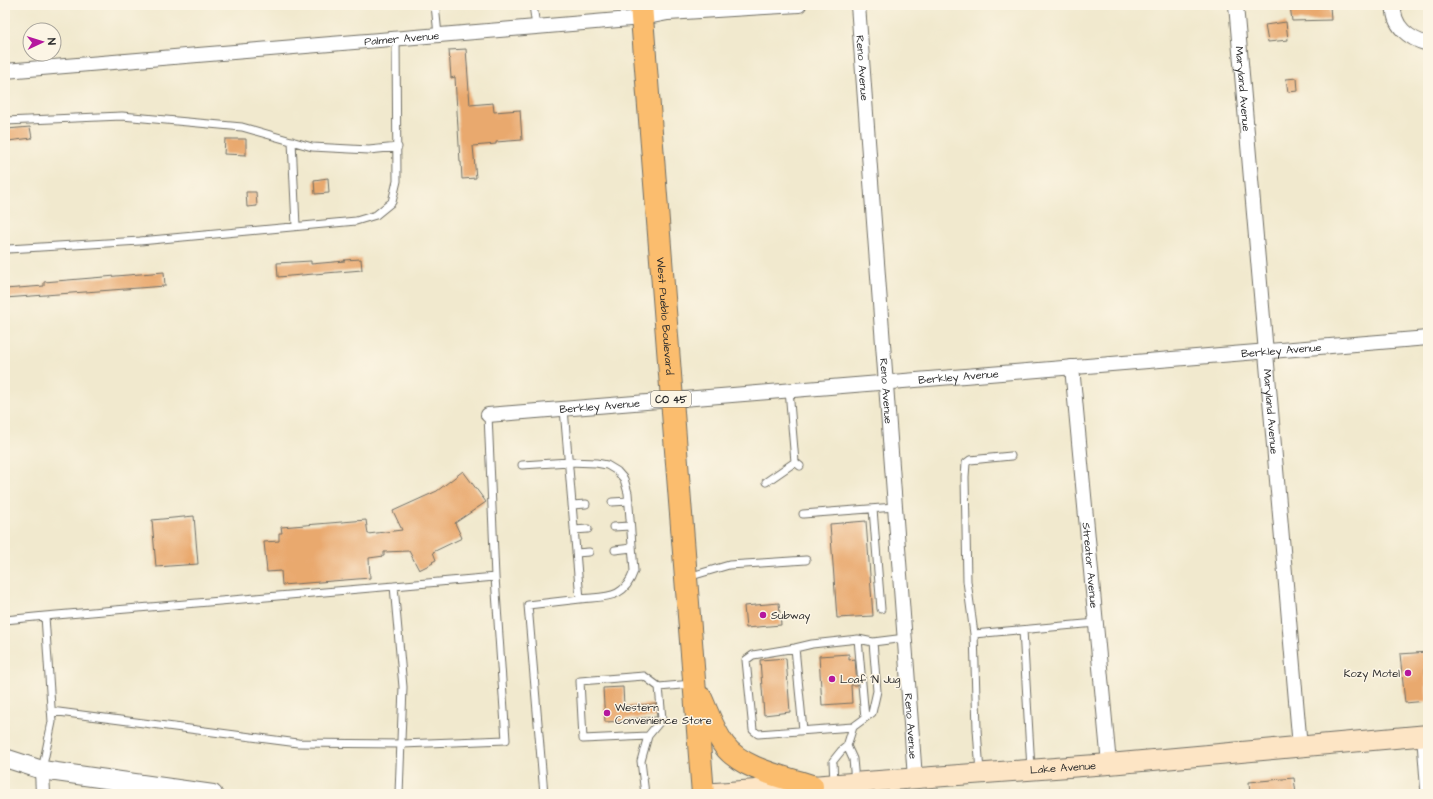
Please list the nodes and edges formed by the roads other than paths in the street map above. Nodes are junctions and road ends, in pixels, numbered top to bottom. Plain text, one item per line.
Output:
1 (434, 5) edge
2 (533, 5) edge
3 (799, 5) edge
4 (858, 5) edge
5 (1236, 5) edge
6 (1394, 5) edge
7 (642, 11) edge
8 (536, 27) junction
9 (438, 35) junction
10 (396, 38) junction
11 (1428, 44) edge
12 (5, 71) edge
13 (5, 121) edge
14 (292, 141) junction
15 (398, 147) junction
16 (296, 226) junction
17 (5, 248) edge
18 (1428, 338) edge
19 (1266, 351) junction
20 (1072, 367) junction
21 (886, 382) junction
22 (789, 390) junction
23 (672, 400) junction
24 (564, 409) junction
25 (488, 415) joint
26 (1011, 456) dead end
27 (569, 462) junction
28 (522, 465) dead end
29 (766, 482) dead end
30 (629, 501) junction
31 (612, 502) dead end
32 (586, 504) dead end
33 (572, 505) junction
34 (895, 507) junction
35 (873, 509) junction
36 (803, 514) dead end
37 (630, 526) junction
38 (613, 527) dead end
39 (588, 529) dead end
40 (574, 530) junction
41 (632, 548) junction
42 (615, 550) dead end
43 (589, 552) dead end
44 (576, 553) junction
45 (806, 560) dead end
46 (495, 577) junction
47 (686, 577) junction
48 (394, 586) junction
49 (580, 599) junction
50 (881, 609) dead end
51 (45, 616) junction
52 (5, 620) edge
53 (1096, 624) junction
54 (1023, 630) junction
55 (974, 634) junction
56 (858, 638) junction
57 (905, 638) junction
58 (873, 642) junction
59 (795, 648) junction
60 (695, 683) junction
61 (659, 686) junction
62 (51, 711) junction
63 (865, 718) junction
64 (853, 727) junction
65 (804, 730) junction
66 (1426, 735) edge
67 (648, 736) junction
68 (402, 744) junction
69 (847, 746) junction
70 (1300, 747) junction
71 (5, 758) edge
72 (1109, 764) junction
73 (42, 770) junction
74 (1031, 770) junction
75 (980, 773) junction
76 (915, 778) junction
77 (856, 783) junction
78 (834, 784) junction
79 (812, 786) junction
80 (1428, 788) edge
81 (43, 794) edge
82 (213, 794) edge
83 (400, 794) edge
84 (544, 794) edge
85 (645, 794) edge
86 (698, 794) edge
87 (702, 794) edge

1 - 9 lane
2 - 8 lane
3 - 7 street, Palmer Avenue
4 - 21 street, Reno Avenue
5 - 19 street, Maryland Avenue
6 - 11 street
7 - 8 street, Palmer Avenue
7 - 23 main road, West Pueblo Boulevard / CO 45
8 - 9 street, Palmer Avenue
9 - 10 street, Palmer Avenue
10 - 12 street, Palmer Avenue
10 - 15 lane
13 - 14 lane
14 - 15 lane
14 - 16 lane
15 - 16 lane
16 - 17 lane
18 - 19 street, Berkley Avenue
19 - 20 street, Berkley Avenue
19 - 70 street, Maryland Avenue
20 - 21 street, Berkley Avenue
20 - 53 street, Streator Avenue
21 - 22 street, Berkley Avenue
21 - 34 street, Reno Avenue
22 - 23 street, Berkley Avenue
22 - 29 lane
23 - 24 street, Berkley Avenue
23 - 47 main road, West Pueblo Boulevard / CO 45
24 - 25 street, Berkley Avenue
24 - 27 lane
25 - 46 lane
26 - 55 lane
27 - 28 lane
27 - 30 lane
27 - 33 lane
30 - 31 lane
30 - 37 lane
32 - 33 lane
33 - 40 lane
34 - 35 lane
34 - 57 street, Reno Avenue
35 - 36 lane
35 - 50 lane
37 - 38 lane
37 - 41 lane
39 - 40 lane
40 - 44 lane
41 - 42 lane
41 - 49 lane
43 - 44 lane
44 - 49 lane
45 - 47 lane
46 - 48 lane
46 - 68 lane
47 - 60 main road, West Pueblo Boulevard / CO 45
48 - 51 lane
48 - 68 lane
49 - 84 lane
51 - 52 lane
51 - 62 lane
53 - 54 lane
53 - 72 street, Streator Avenue
54 - 55 lane
54 - 74 lane
55 - 75 lane
56 - 58 lane
56 - 59 lane
56 - 63 lane
57 - 58 lane
57 - 76 street, Reno Avenue
58 - 63 lane
59 - 65 lane
59 - 65 lane
60 - 61 lane
60 - 79 main road
60 - 87 main road, West Pueblo Boulevard / CO 45
61 - 67 lane
61 - 67 lane
62 - 68 lane
62 - 73 lane
63 - 64 lane
64 - 65 lane
64 - 69 lane
66 - 70 main road, Lake Avenue
66 - 80 street
67 - 85 lane
68 - 83 lane
69 - 77 lane
69 - 78 lane
70 - 72 main road, Lake Avenue
71 - 73 street
72 - 74 main road, Lake Avenue
73 - 81 street
73 - 82 street
74 - 75 main road, Lake Avenue
75 - 76 main road, Lake Avenue
76 - 77 main road, Lake Avenue
77 - 78 main road, Lake Avenue
78 - 79 main road, Lake Avenue
79 - 87 main road, Lake Avenue
86 - 87 street, Lake Avenue

